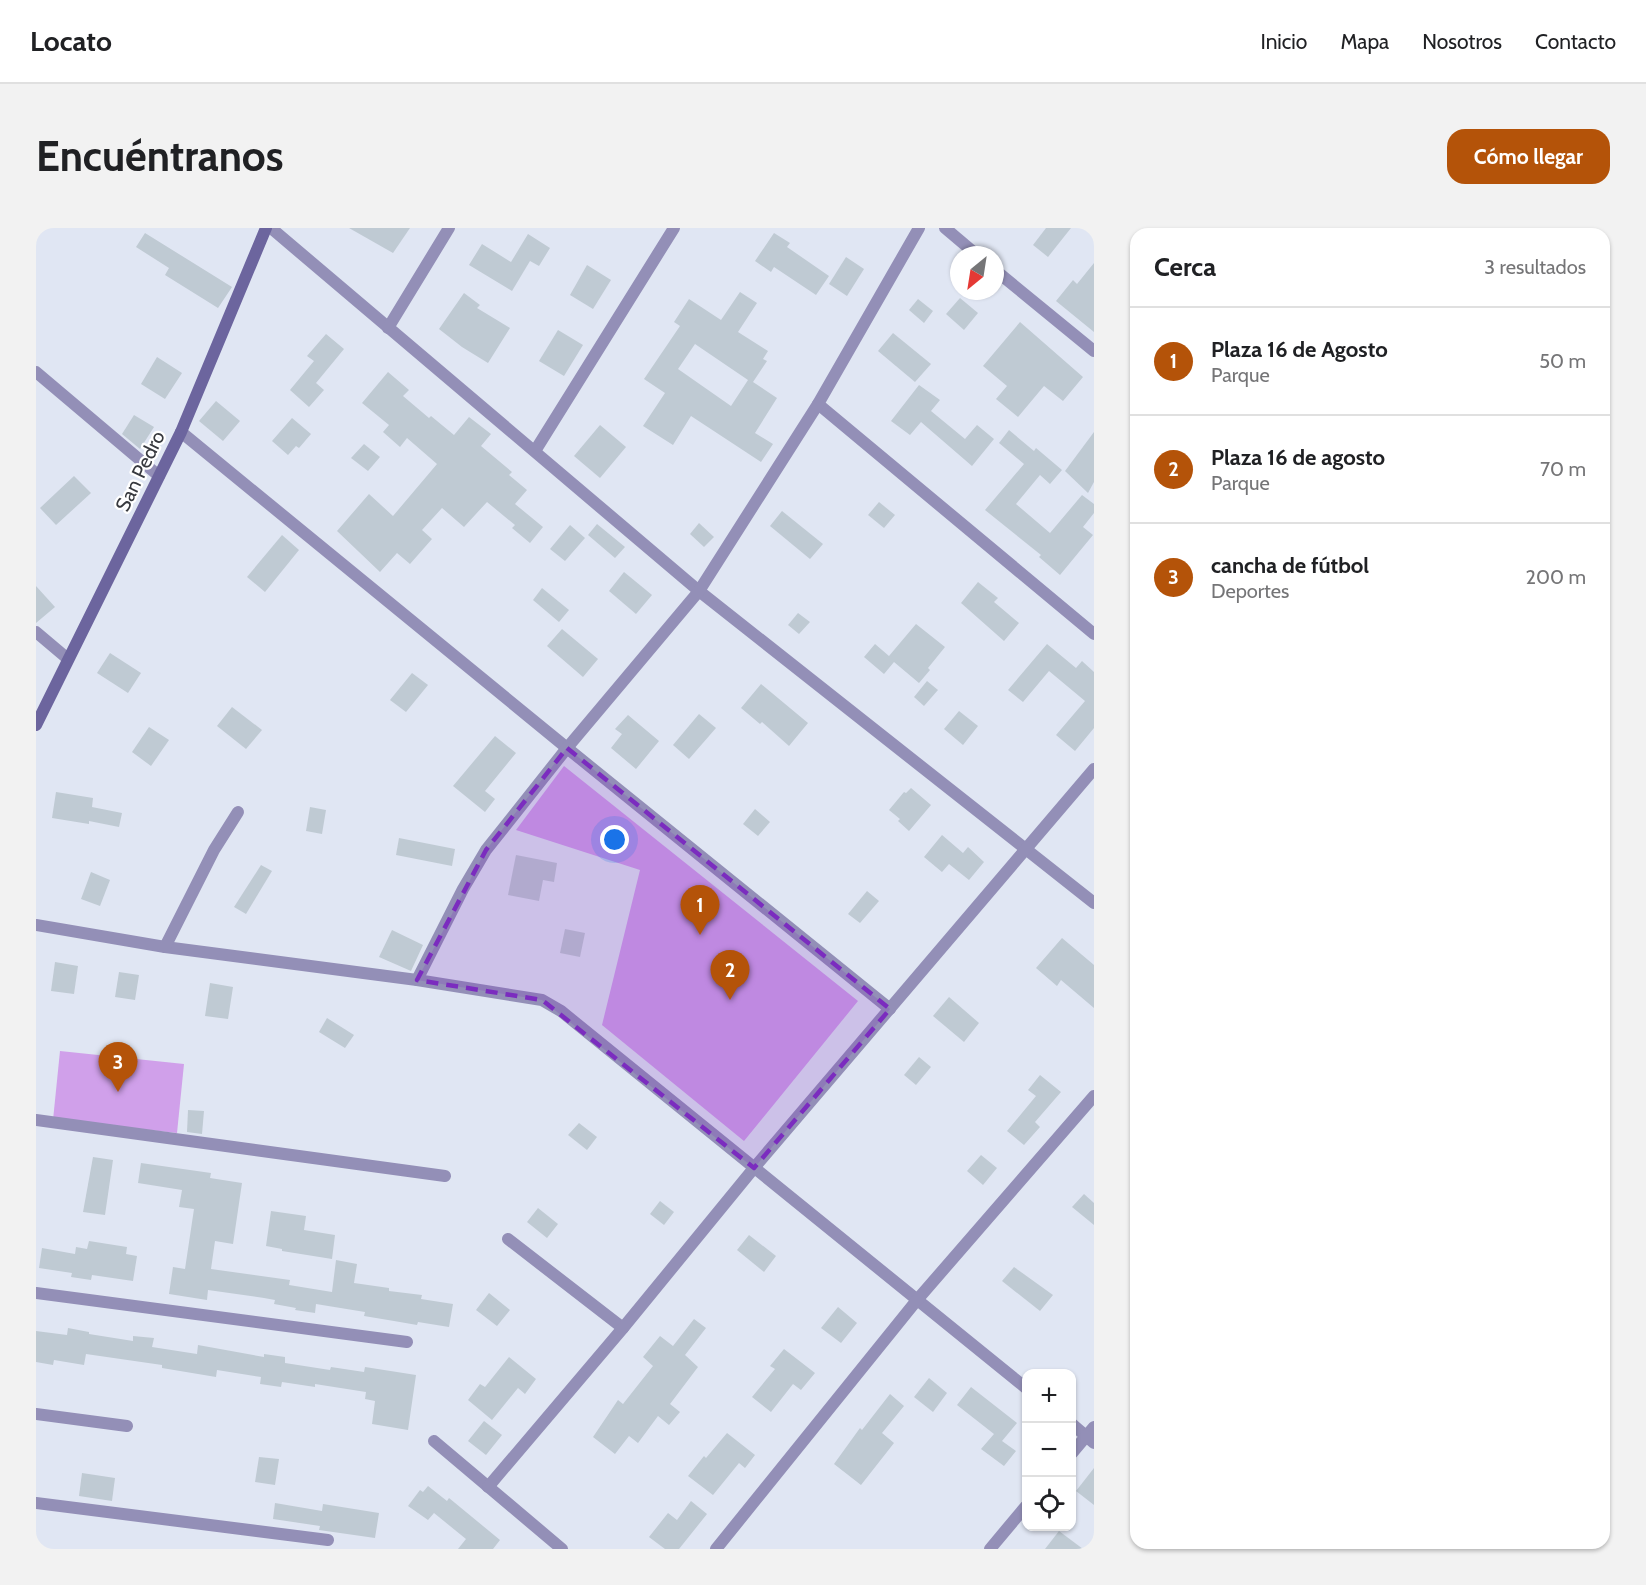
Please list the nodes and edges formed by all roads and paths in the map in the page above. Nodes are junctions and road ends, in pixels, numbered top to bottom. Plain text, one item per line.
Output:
1 (269, 228) edge
2 (449, 228) edge
3 (674, 228) edge
4 (919, 228) edge
5 (945, 228) edge
6 (966, 246) edge
7 (1004, 277) edge
8 (388, 328) junction
9 (1094, 351) edge
10 (36, 372) edge
11 (818, 404) junction
12 (181, 432) junction
13 (535, 451) junction
14 (159, 476) junction
15 (699, 591) junction
16 (36, 632) edge
17 (1094, 634) edge
18 (68, 659) junction
19 (36, 725) edge
20 (567, 748) junction
21 (1094, 769) edge
22 (238, 812) dead end
23 (1025, 850) junction
24 (1094, 903) edge
25 (36, 925) edge
26 (165, 947) junction
27 (417, 980) junction
28 (890, 1009) junction
29 (1094, 1096) edge
30 (36, 1120) edge
31 (754, 1168) junction
32 (445, 1176) dead end
33 (508, 1239) dead end
34 (36, 1293) edge
35 (917, 1300) junction
36 (623, 1328) junction
37 (407, 1342) dead end
38 (1022, 1385) edge
39 (36, 1414) edge
40 (127, 1426) dead end
41 (1076, 1427) edge
42 (1091, 1435) edge
43 (434, 1441) dead end
44 (1076, 1448) edge
45 (488, 1487) junction
46 (36, 1503) edge
47 (1022, 1511) edge
48 (328, 1540) dead end
49 (561, 1549) edge
50 (716, 1549) edge
51 (990, 1549) edge

1 - 8 street
1 - 12 main road, San Pedro
2 - 8 street
3 - 13 street
4 - 11 street
5 - 6 street
7 - 9 street
8 - 13 street
10 - 14 street
11 - 15 street
11 - 17 street
12 - 14 main road, San Pedro
12 - 20 street
13 - 15 street
14 - 18 main road, San Pedro
15 - 20 street
15 - 23 street
16 - 18 street
18 - 19 main road, San Pedro
20 - 27 street
20 - 28 street
21 - 23 street
22 - 26 street
23 - 24 street
23 - 28 street
25 - 26 street
26 - 27 street
27 - 31 street
28 - 31 street
29 - 35 street
30 - 32 street
31 - 35 street
31 - 36 street
33 - 36 street
34 - 37 street
35 - 38 street
35 - 50 street
36 - 45 street
39 - 40 street
41 - 42 street
42 - 44 street
43 - 45 street
45 - 49 street
46 - 48 street
47 - 51 street

